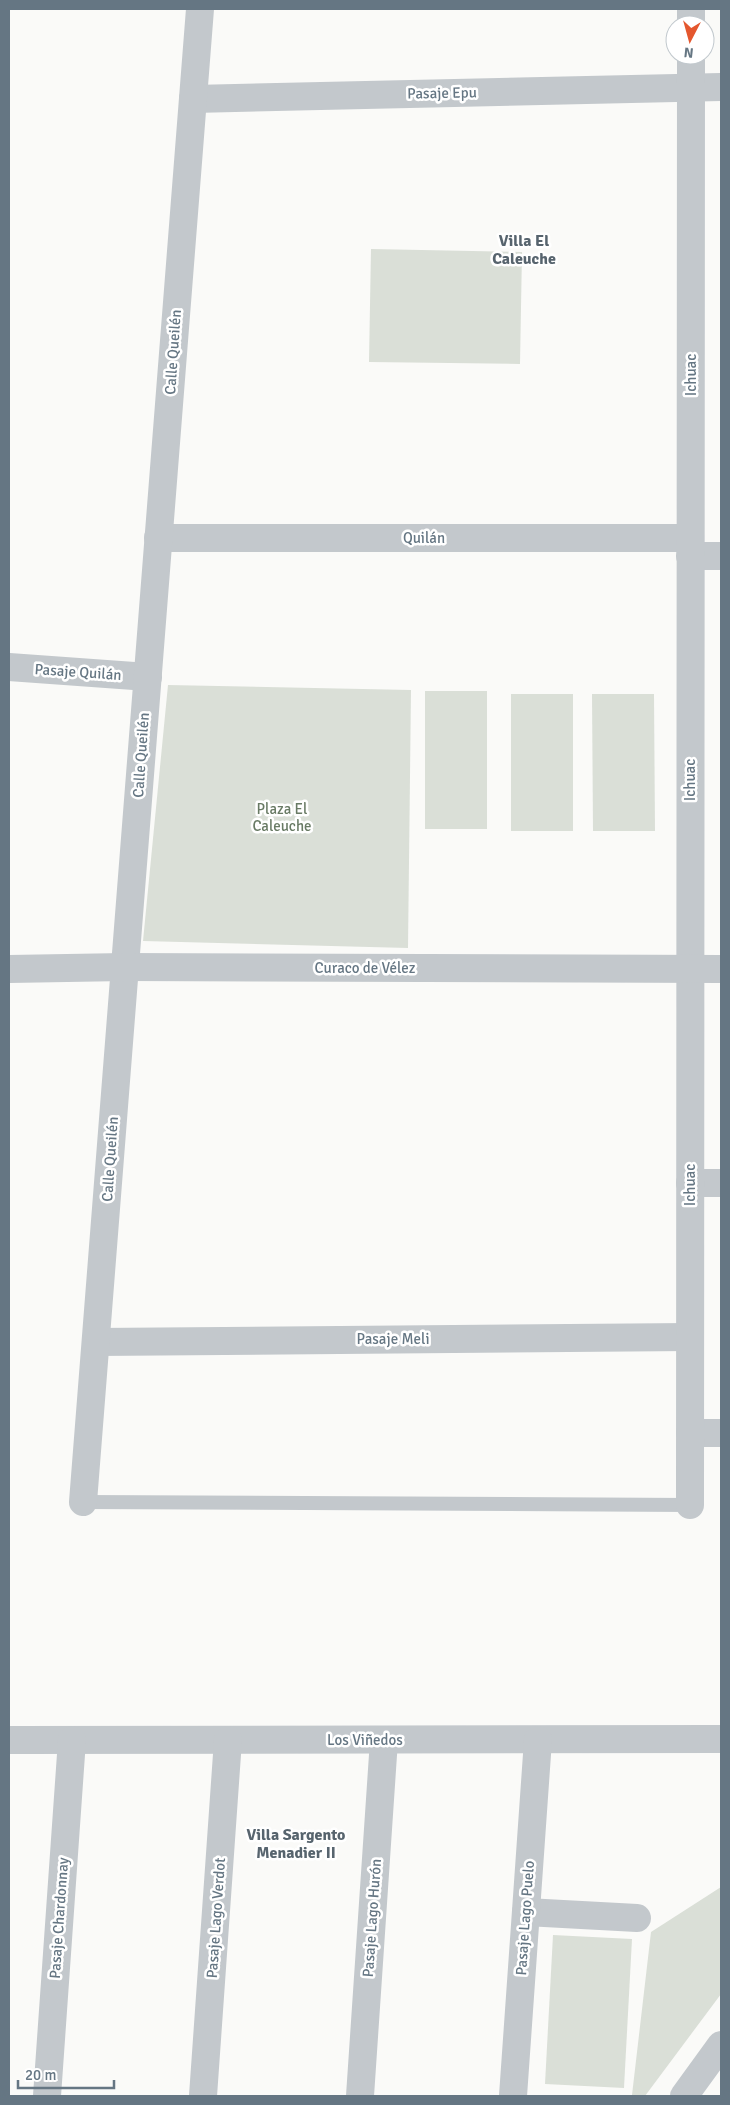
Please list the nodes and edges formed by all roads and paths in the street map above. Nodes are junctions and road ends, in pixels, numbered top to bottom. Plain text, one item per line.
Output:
1 (200, 9) edge
2 (690, 65) edge
3 (690, 87) junction
4 (721, 87) edge
5 (193, 99) junction
6 (158, 538) junction
7 (690, 547) junction
8 (721, 556) edge
9 (9, 667) edge
10 (148, 677) junction
11 (125, 967) junction
12 (690, 968) junction
13 (9, 969) edge
14 (721, 969) edge
15 (690, 1183) junction
16 (721, 1183) edge
17 (690, 1337) junction
18 (96, 1342) junction
19 (690, 1433) junction
20 (721, 1433) edge
21 (83, 1502) joint
22 (690, 1505) joint
23 (721, 1739) edge
24 (9, 1740) edge
25 (72, 1740) junction
26 (228, 1740) junction
27 (384, 1740) junction
28 (538, 1740) junction
29 (526, 1912) junction
30 (637, 1918) dead end
31 (721, 2045) edge
32 (47, 2096) edge
33 (203, 2096) edge
34 (360, 2096) edge
35 (513, 2096) edge
36 (684, 2096) edge

1 - 5 street, Calle Queilén
2 - 3 street, Ichuac
3 - 4 street, Pasaje Epu
3 - 5 street, Pasaje Epu
3 - 7 street, Ichuac
5 - 6 street, Calle Queilén
6 - 7 street, Quilán
6 - 10 street, Calle Queilén
7 - 8 street, Quilán
7 - 12 street, Ichuac
9 - 10 street, Pasaje Quilán
10 - 11 street, Calle Queilén
11 - 12 street, Curaco de Vélez
11 - 13 street, Curaco de Vélez
11 - 18 street, Calle Queilén
12 - 14 street, Curaco de Vélez
12 - 15 street, Ichuac
15 - 16 street
15 - 17 street, Ichuac
17 - 18 street, Pasaje Meli
17 - 19 street, Ichuac
18 - 21 street, Calle Queilén
19 - 20 street
19 - 22 street, Ichuac
21 - 22 lane
23 - 28 street, Los Viñedos
24 - 25 street, Los Viñedos
25 - 26 street, Los Viñedos
25 - 32 street, Pasaje Chardonnay
26 - 27 street, Los Viñedos
26 - 33 street, Pasaje Lago Verdot
27 - 28 street, Los Viñedos
27 - 34 street, Pasaje Lago Hurón
28 - 29 street, Pasaje Lago Puelo
29 - 30 street
29 - 35 street, Pasaje Lago Puelo
31 - 36 street

